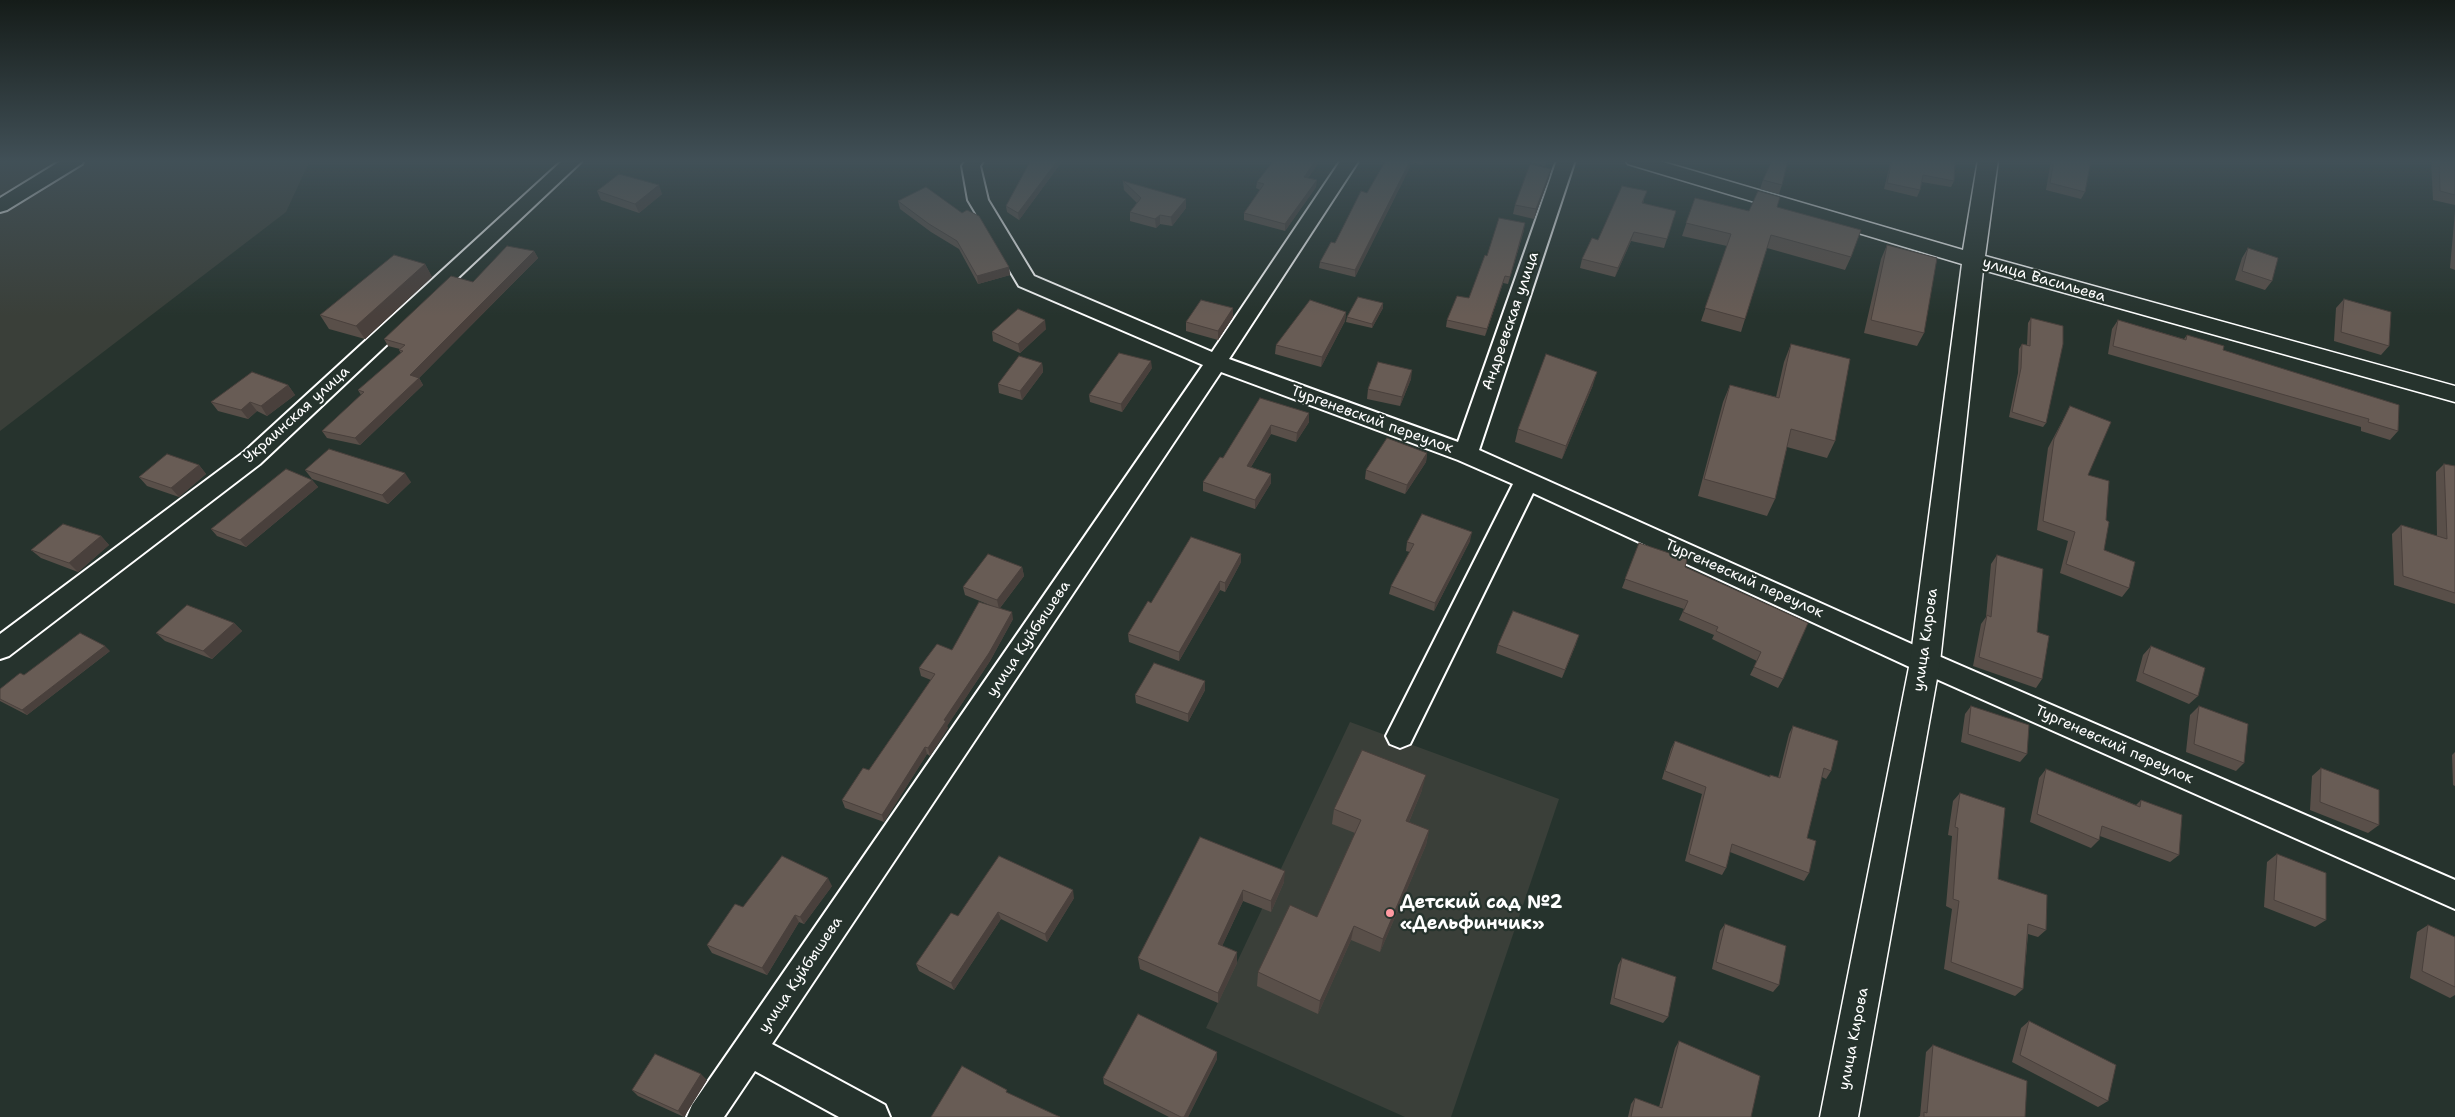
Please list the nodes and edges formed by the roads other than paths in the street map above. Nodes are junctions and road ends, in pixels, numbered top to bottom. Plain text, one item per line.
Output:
1 (518, 212) edge
2 (985, 212) edge
3 (1315, 212) edge
4 (1548, 212) edge
5 (1811, 212) edge
6 (1980, 212) edge
7 (1973, 260) junction
8 (1216, 362) junction
9 (2455, 394) edge
10 (1466, 454) junction
11 (1527, 480) junction
12 (0, 648) edge
13 (1925, 662) junction
14 (1400, 736) dead end
15 (2455, 895) edge
16 (750, 1050) junction
17 (704, 1117) edge
18 (873, 1117) edge
19 (1839, 1117) edge

1 - 12 street, Украинская улица
2 - 8 street, Тургеневский переулок
3 - 8 street, улица Куйбышева
4 - 10 street, Андреевская улица
5 - 7 street, улица Васильева
6 - 7 street, улица Кирова
7 - 9 street, улица Васильева
7 - 13 street, улица Кирова
8 - 10 street, Тургеневский переулок
8 - 16 street, улица Куйбышева
10 - 11 street, Тургеневский переулок
11 - 13 street, Тургеневский переулок
11 - 14 street
13 - 15 street, Тургеневский переулок
13 - 19 street, улица Кирова
16 - 17 street, улица Куйбышева
16 - 18 street

